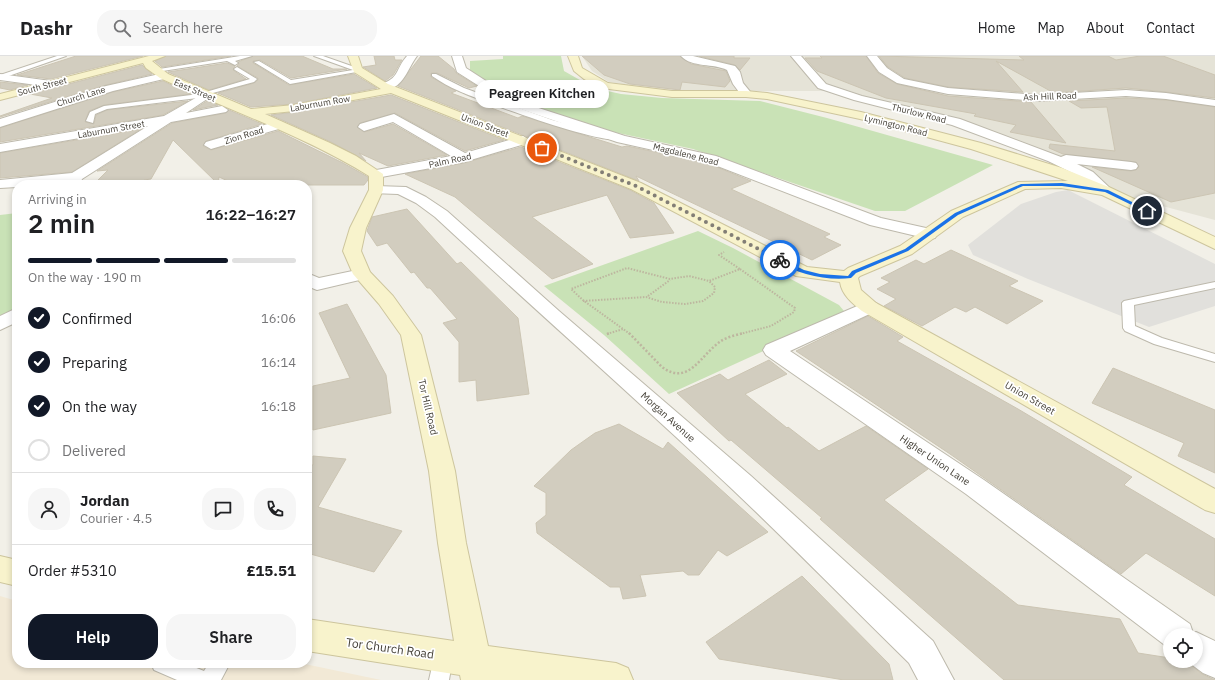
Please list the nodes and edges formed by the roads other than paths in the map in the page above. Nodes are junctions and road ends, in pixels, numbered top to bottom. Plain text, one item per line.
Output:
1 (63, 56) edge
2 (161, 56) edge
3 (249, 56) edge
4 (317, 56) edge
5 (353, 56) edge
6 (412, 56) edge
7 (457, 56) edge
8 (573, 56) edge
9 (686, 56) edge
10 (796, 56) edge
11 (872, 56) edge
12 (144, 57) edge
13 (257, 62) dead end
14 (234, 64) junction
15 (358, 71) junction
16 (160, 73) junction
17 (434, 75) dead end
18 (0, 77) edge
19 (51, 84) junction
20 (387, 88) junction
21 (746, 94) junction
22 (204, 95) junction
23 (0, 97) edge
24 (1215, 103) edge
25 (222, 110) dead end
26 (250, 112) junction
27 (170, 119) junction
28 (90, 121) dead end
29 (0, 123) edge
30 (278, 125) junction
31 (364, 128) dead end
32 (622, 138) junction
33 (523, 140) junction
34 (211, 145) dead end
35 (0, 148) edge
36 (1010, 157) junction
37 (464, 158) junction
38 (1053, 158) junction
39 (1131, 166) dead end
40 (76, 180) edge
41 (376, 182) junction
42 (0, 184) edge
43 (12, 184) edge
44 (1023, 185) junction
45 (1106, 191) junction
46 (929, 234) junction
47 (1215, 244) edge
48 (362, 274) junction
49 (312, 282) edge
50 (850, 282) junction
51 (1215, 285) edge
52 (869, 307) junction
53 (12, 317) edge
54 (0, 324) edge
55 (1215, 358) edge
56 (1215, 502) edge
57 (0, 570) edge
58 (12, 572) edge
59 (1168, 628) edge
60 (312, 636) edge
61 (1203, 653) edge
62 (1215, 662) edge
63 (172, 668) edge
64 (217, 668) edge
65 (459, 669) edge
66 (200, 680) edge
67 (210, 680) edge
68 (616, 680) edge
69 (936, 680) edge

1 - 18 lane
2 - 12 street, South Street
3 - 14 lane
4 - 15 lane, Union Street
5 - 15 street
6 - 20 street
7 - 32 street, Magdalene Road
8 - 21 street, Lymington Road
9 - 21 street
10 - 38 street, Thurlow Road
11 - 24 street, Ash Hill Road
12 - 16 street, East Street
12 - 19 street, South Street
13 - 15 lane
14 - 16 lane
14 - 22 lane
15 - 20 street, Union Street
16 - 22 street, East Street
16 - 29 street, Church Lane
17 - 32 lane
18 - 19 street
19 - 23 street, South Street
20 - 26 street, Laburnum Row
20 - 33 street, Union Street
21 - 36 street, Lymington Road
22 - 26 street, East Street
22 - 27 street
22 - 28 lane
25 - 27 street, Laburnum Street
26 - 30 street
27 - 35 street, Laburnum Street
27 - 40 street
30 - 34 street, Zion Road
30 - 41 street
31 - 37 street
32 - 46 street, Magdalene Road
33 - 37 street, Palm Road
33 - 50 street, Union Street
36 - 44 street
36 - 45 street, Lymington Road
37 - 41 street, Palm Road
38 - 39 street, Thurlow Road
38 - 45 street, Thurlow Road
41 - 48 street, Tor Hill Road
41 - 69 street, Morgan Avenue
42 - 43 street
44 - 45 street
44 - 46 street
45 - 47 street, Lymington Road
46 - 50 street
48 - 49 street
48 - 65 street, Tor Hill Road
50 - 52 street, Union Street
51 - 55 lane
52 - 56 street, Union Street
52 - 59 street, Higher Union Lane
53 - 54 street
57 - 58 street
60 - 65 street, Tor Church Road
61 - 62 street
63 - 66 lane
64 - 67 lane
65 - 68 street

